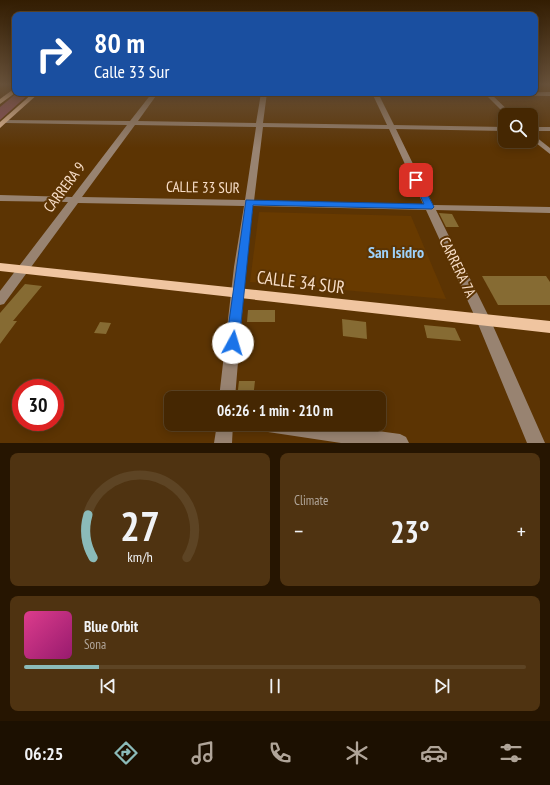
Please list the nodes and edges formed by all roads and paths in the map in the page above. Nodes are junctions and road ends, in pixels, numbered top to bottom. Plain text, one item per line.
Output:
1 (22, 106) edge
2 (145, 106) edge
3 (262, 106) edge
4 (381, 106) edge
5 (132, 122) junction
6 (3, 123) edge
7 (260, 125) junction
8 (391, 127) junction
9 (498, 129) edge
10 (538, 129) edge
11 (550, 129) edge
12 (538, 141) edge
13 (550, 152) edge
14 (0, 198) edge
15 (75, 199) junction
16 (249, 202) junction
17 (429, 207) junction
18 (550, 210) edge
19 (0, 267) edge
20 (23, 269) junction
21 (238, 292) junction
22 (0, 300) edge
23 (483, 319) junction
24 (550, 327) edge
25 (228, 391) edge
26 (224, 431) edge
27 (317, 431) edge
28 (223, 443) edge
29 (400, 443) edge
30 (536, 443) edge

1 - 6 main road
2 - 5 street, CARRERA 9
3 - 7 street
4 - 8 street, CARRERA 7A
5 - 6 street
5 - 7 street
5 - 15 street, CARRERA 9
7 - 8 street
7 - 16 street
8 - 9 street
8 - 17 street, CARRERA 7A
10 - 11 street
12 - 13 street
14 - 15 street, CALLE 33 SUR
15 - 16 street, CALLE 33 SUR
15 - 20 street, CARRERA 9
16 - 17 street, CALLE 33 SUR
16 - 21 street
17 - 18 street, CALLE 33 SUR
17 - 23 street, CARRERA 7A
19 - 20 main road, CALLE 34 SUR
20 - 21 main road, CALLE 34 SUR
20 - 22 street, CARRERA 9
21 - 23 main road, CALLE 34 SUR
21 - 25 street
23 - 24 main road, CALLE 34 SUR
23 - 30 street, CARRERA 7A
26 - 28 street
27 - 29 street

